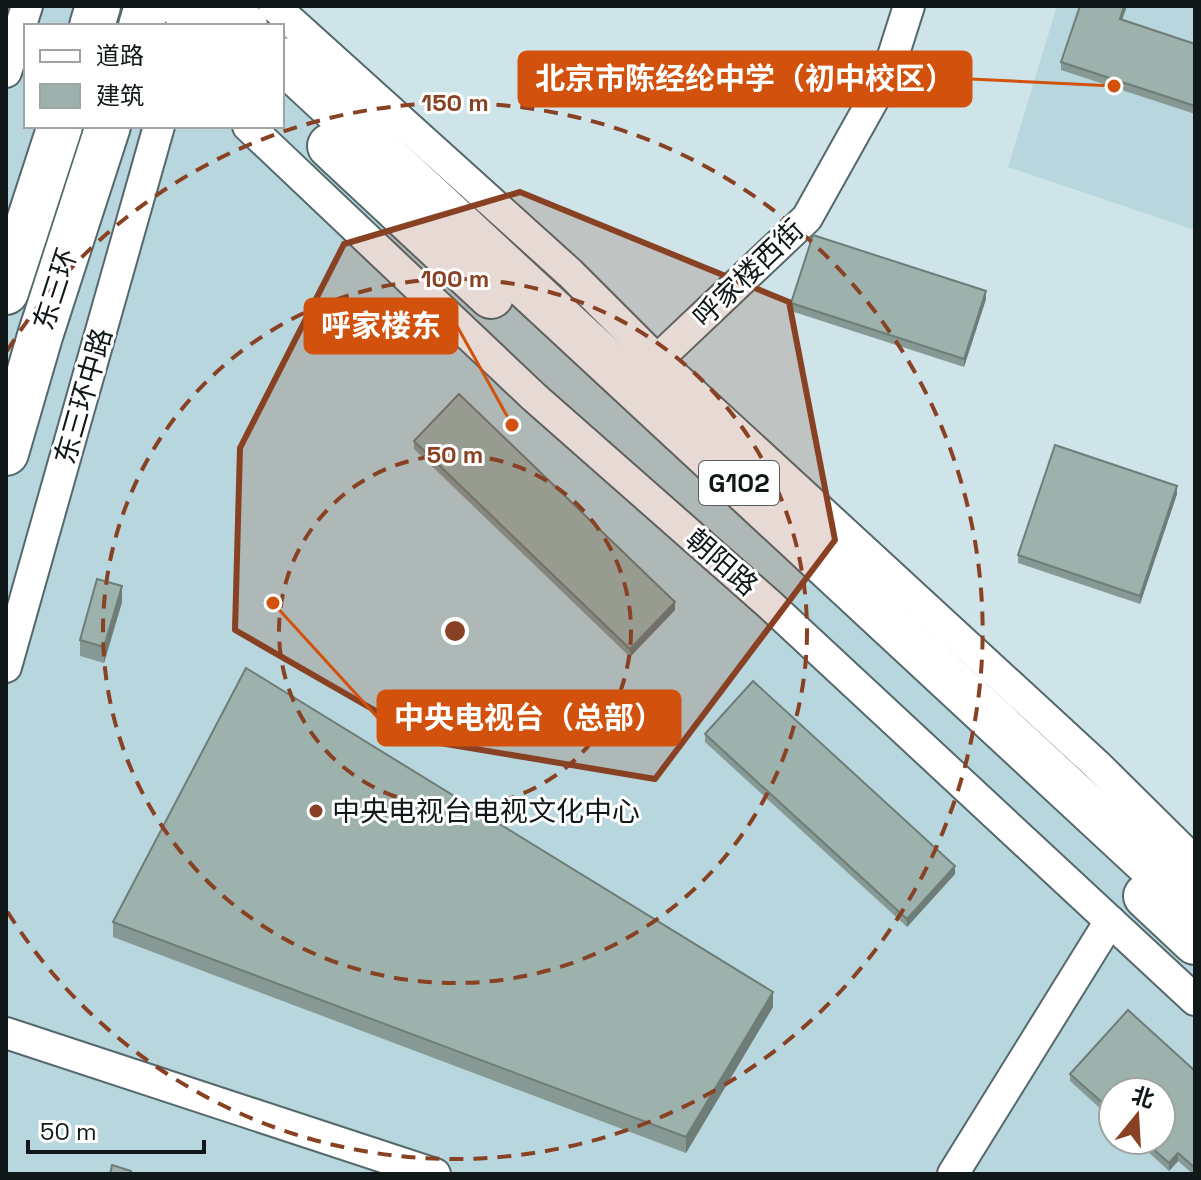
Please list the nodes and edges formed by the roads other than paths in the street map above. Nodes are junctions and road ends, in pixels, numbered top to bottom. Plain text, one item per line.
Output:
1 (27, 6) edge
2 (119, 6) edge
3 (274, 6) edge
4 (909, 6) edge
5 (196, 14) edge
6 (138, 24) edge
7 (237, 24) edge
8 (284, 62) edge
9 (6, 72) edge
10 (284, 103) edge
11 (59, 128) edge
12 (107, 128) edge
13 (158, 128) edge
14 (250, 128) edge
15 (6, 292) edge
16 (657, 360) junction
17 (6, 453) edge
18 (6, 667) edge
19 (1195, 861) edge
20 (1195, 907) edge
21 (1110, 921) junction
22 (1195, 942) edge
23 (1195, 1000) edge
24 (6, 1033) edge
25 (435, 1174) edge
26 (953, 1174) edge

1 - 9 street
2 - 6 street
3 - 16 street
4 - 16 street, 呼家楼西街
5 - 7 highway
8 - 20 highway, G102
10 - 22 highway, 朝阳路 / G102
11 - 15 highway, 东三环
12 - 17 highway, 东三环
13 - 18 street, 东三环中路
14 - 21 street, 朝阳路
16 - 19 street
21 - 23 street, 朝阳路
21 - 26 street
24 - 25 street

